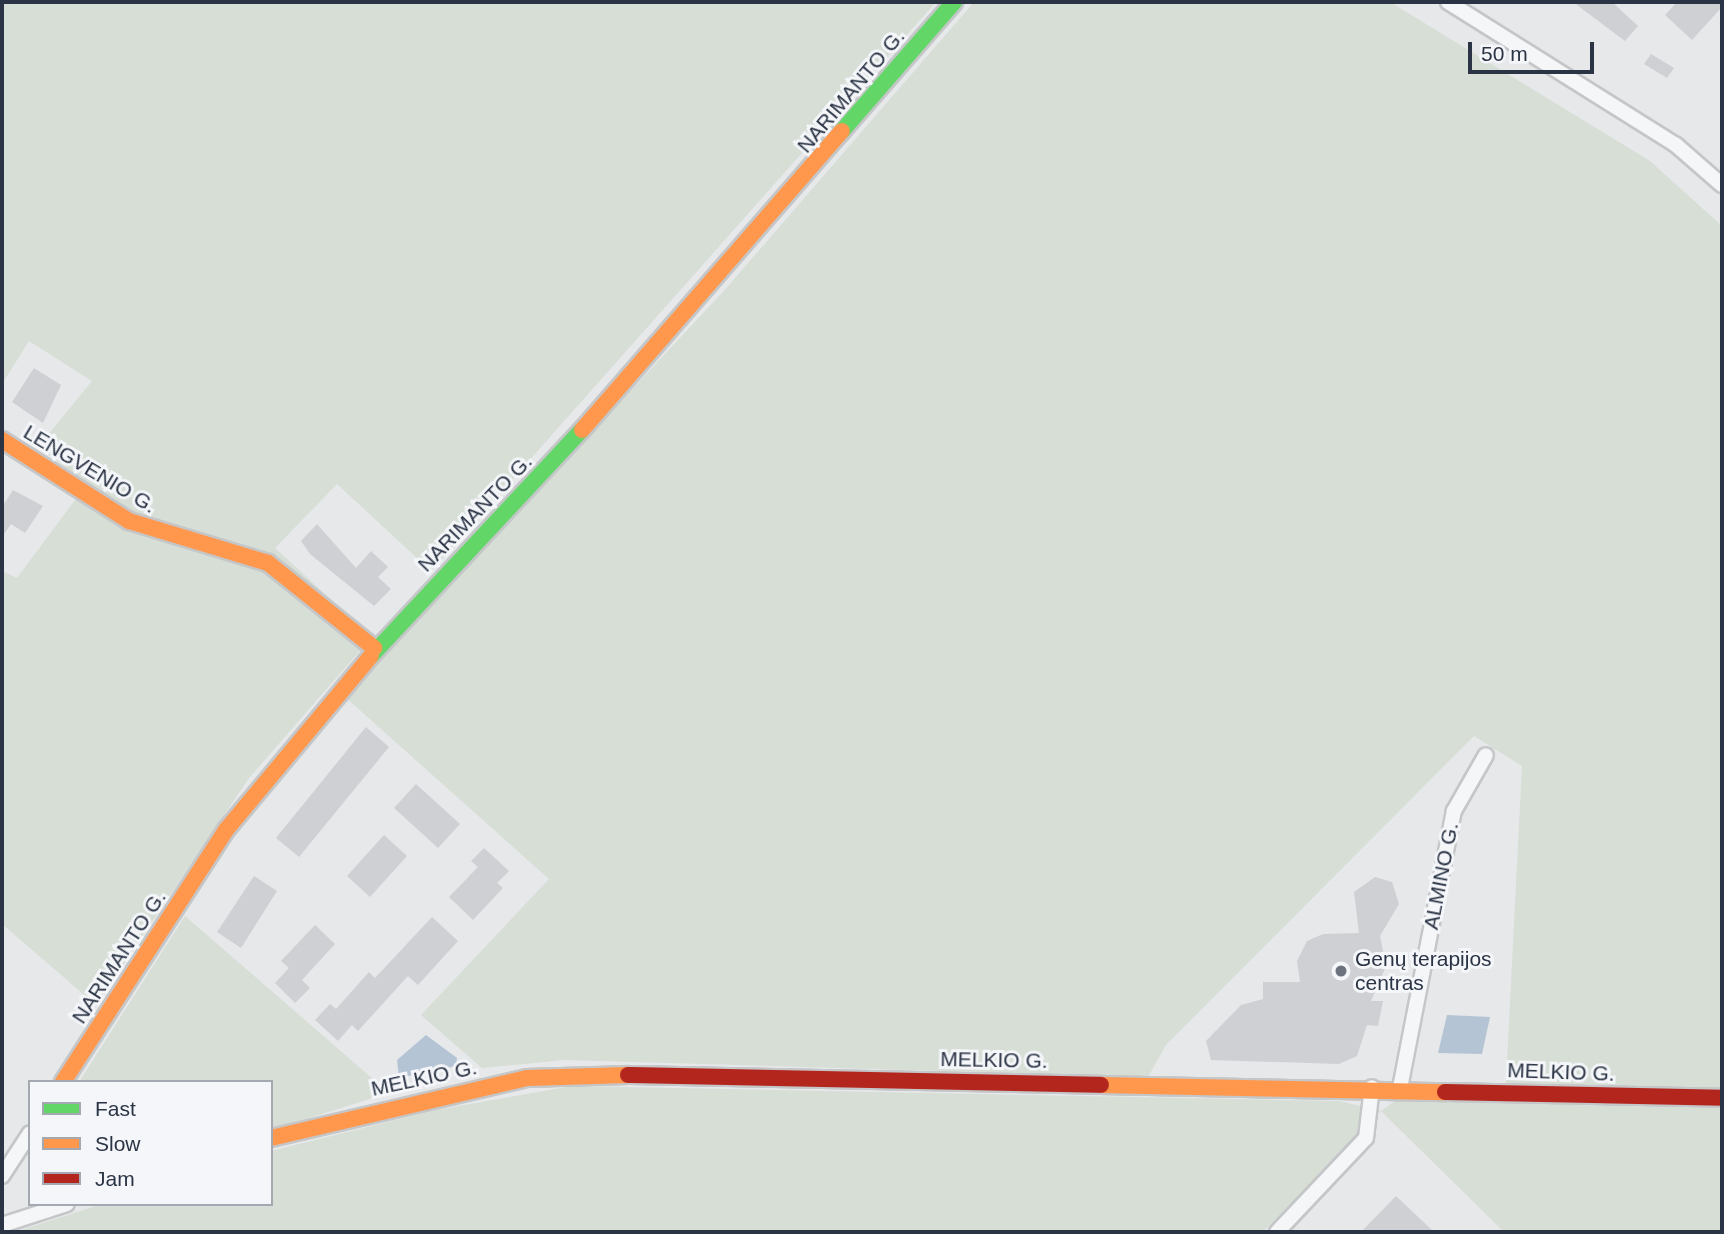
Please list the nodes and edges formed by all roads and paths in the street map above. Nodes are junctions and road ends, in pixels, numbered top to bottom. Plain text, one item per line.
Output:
1 (954, 2) edge
2 (1448, 2) edge
3 (1722, 185) edge
4 (2, 440) edge
5 (374, 648) junction
6 (1486, 755) dead end
7 (64, 1080) edge
8 (1372, 1087) junction
9 (1400, 1088) junction
10 (1722, 1098) edge
11 (28, 1136) edge
12 (273, 1138) edge
13 (2, 1176) edge
14 (60, 1206) edge
15 (2, 1224) edge
16 (1277, 1232) edge

1 - 5 street, NARIMANTO G.
2 - 3 street
4 - 5 street, LENGVENIO G.
5 - 7 street, NARIMANTO G.
6 - 9 street, ALMINO G.
8 - 9 street, MELKIO G.
8 - 12 street, MELKIO G.
8 - 16 street
9 - 10 street, MELKIO G.
11 - 13 street
14 - 15 street

